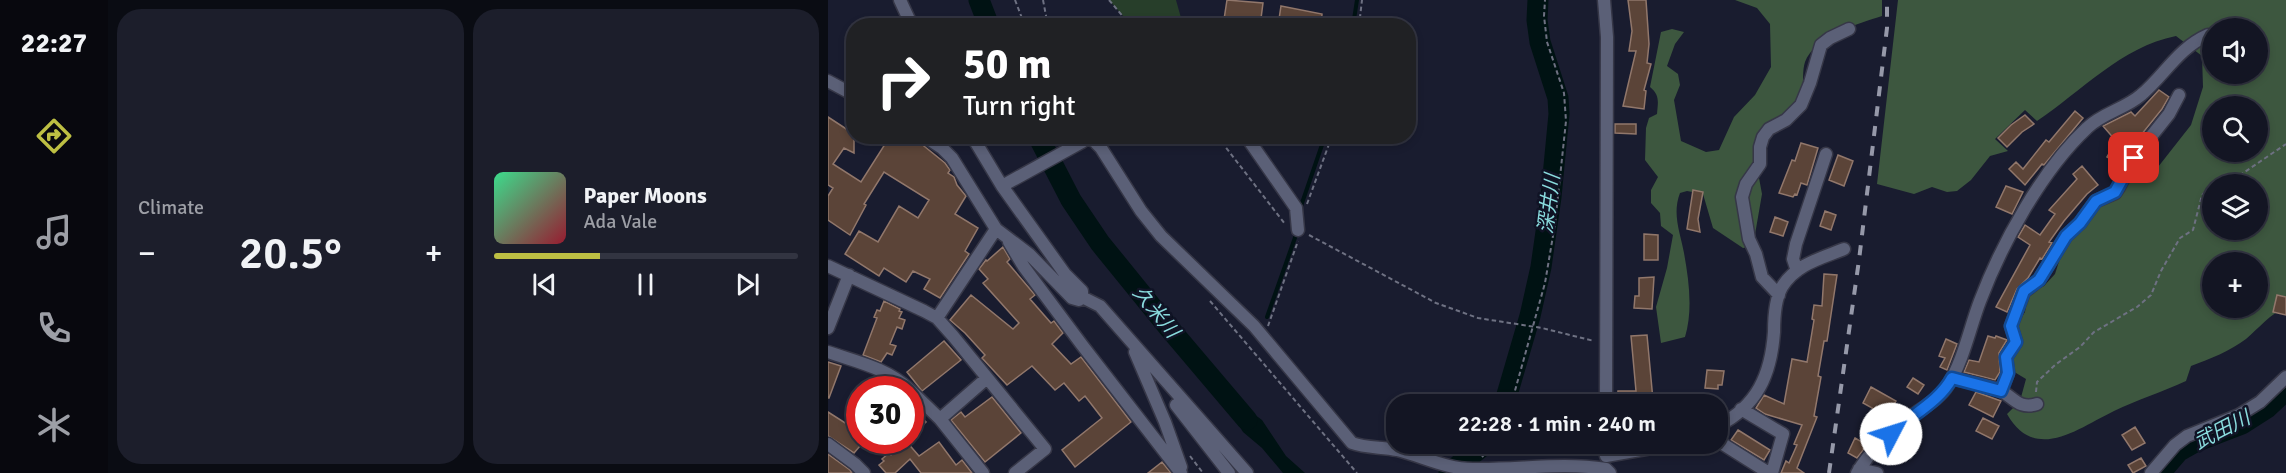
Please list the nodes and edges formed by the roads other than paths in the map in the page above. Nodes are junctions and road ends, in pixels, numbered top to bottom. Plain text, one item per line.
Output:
1 (900, 0) edge
2 (1604, 0) edge
3 (908, 18) edge
4 (1850, 29) dead end
5 (2202, 38) edge
6 (828, 81) edge
7 (846, 91) edge
8 (2179, 95) dead end
9 (936, 144) edge
10 (978, 144) edge
11 (1078, 144) edge
12 (1097, 144) edge
13 (1252, 144) edge
14 (1826, 154) dead end
15 (1008, 183) junction
16 (996, 228) junction
17 (1298, 230) road end
18 (1006, 238) junction
19 (1845, 249) dead end
20 (828, 266) edge
21 (1797, 271) junction
22 (849, 275) junction
23 (1779, 295) junction
24 (1082, 297) junction
25 (1100, 306) junction
26 (937, 318) junction
27 (828, 328) edge
28 (1135, 351) junction
29 (828, 352) edge
30 (894, 376) edge
31 (2286, 377) edge
32 (987, 378) junction
33 (1952, 378) junction
34 (2001, 391) junction
35 (1606, 394) edge
36 (924, 404) edge
37 (2037, 404) road end
38 (1741, 410) junction
39 (940, 419) junction
40 (1728, 421) edge
41 (828, 444) edge
42 (1728, 447) edge
43 (1639, 454) edge
44 (1607, 463) edge
45 (1858, 471) edge
46 (864, 473) edge
47 (983, 473) edge
48 (1016, 473) edge
49 (1183, 473) edge
50 (1229, 473) edge
51 (1247, 473) edge
52 (1770, 473) edge
53 (1877, 473) edge
54 (2151, 473) edge

1 - 3 street
2 - 35 street
4 - 23 street
5 - 33 street
6 - 7 street
8 - 34 street
9 - 16 street
10 - 15 street
11 - 15 street
12 - 44 street
13 - 17 street
14 - 21 street
15 - 24 street
16 - 18 street
16 - 26 street
18 - 24 street
18 - 49 street
19 - 21 street
20 - 22 street
21 - 23 street
22 - 26 street
22 - 27 street
23 - 38 street
24 - 25 street
25 - 28 street
25 - 51 street
26 - 32 street
28 - 49 street
28 - 50 street
29 - 30 street
31 - 54 street
32 - 39 street
32 - 48 street
33 - 34 street
33 - 45 street
34 - 37 street
36 - 39 street
38 - 40 street
38 - 52 street
39 - 47 street
41 - 46 street
42 - 52 street
43 - 44 street
45 - 53 street

